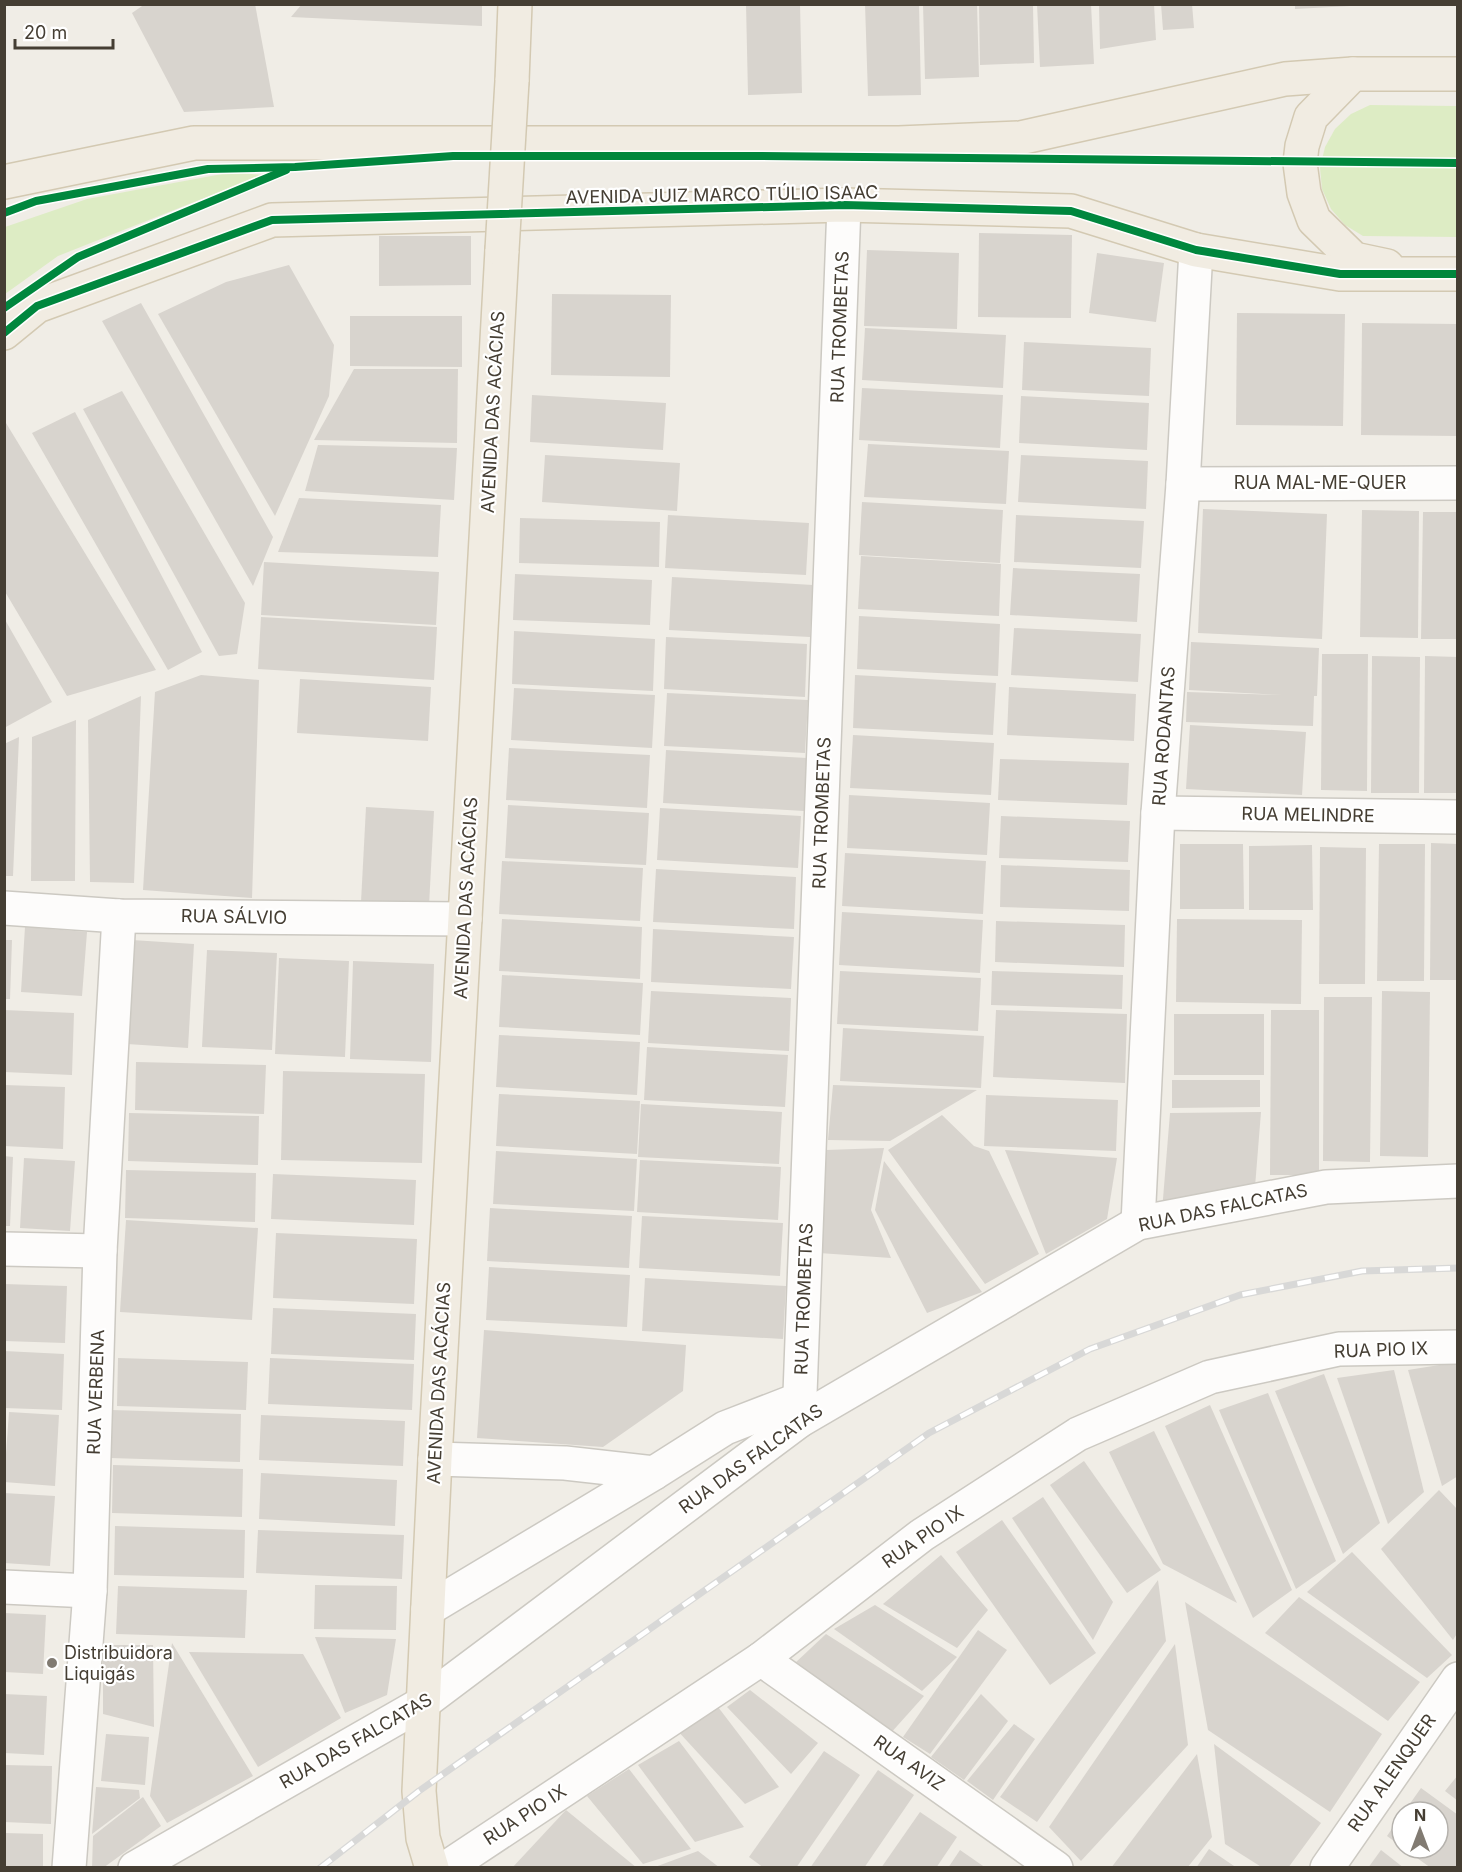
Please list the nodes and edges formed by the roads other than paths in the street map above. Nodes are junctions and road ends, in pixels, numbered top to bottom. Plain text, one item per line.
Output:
1 (515, 4) edge
2 (1353, 74) junction
3 (1458, 74) edge
4 (4, 182) edge
5 (844, 205) junction
6 (1196, 250) junction
7 (1418, 273) junction
8 (1458, 274) edge
9 (4, 333) edge
10 (1458, 483) edge
11 (1183, 484) junction
12 (1158, 813) junction
13 (1458, 817) edge
14 (4, 908) edge
15 (118, 916) junction
16 (465, 919) junction
17 (1458, 1181) edge
18 (1138, 1223) junction
19 (4, 1249) edge
20 (100, 1251) junction
21 (1458, 1347) edge
22 (800, 1410) junction
23 (435, 1459) junction
24 (654, 1473) junction
25 (4, 1587) edge
26 (90, 1591) junction
27 (428, 1609) junction
28 (761, 1659) junction
29 (1458, 1679) edge
30 (423, 1703) junction
31 (69, 1868) edge
32 (135, 1868) edge
33 (432, 1868) edge
34 (446, 1868) edge
35 (1056, 1868) edge
36 (1327, 1868) edge

1 - 16 main road, AVENIDA DAS ACÁCIAS, bridge
2 - 3 main road
2 - 4 main road
2 - 7 main road
5 - 6 main road, AVENIDA JUIZ MARCO TÚLIO ISAAC
5 - 9 main road, AVENIDA JUIZ MARCO TÚLIO ISAAC
5 - 22 street, RUA TROMBETAS
6 - 7 main road, AVENIDA JUIZ MARCO TÚLIO ISAAC
6 - 11 street, RUA RODANTAS
7 - 8 main road, AVENIDA JUIZ MARCO TÚLIO ISAAC
10 - 11 street, RUA MAL-ME-QUER
11 - 12 street, RUA RODANTAS
12 - 13 street, RUA MELINDRE
12 - 18 street, RUA RODANTAS
14 - 15 street, RUA SÁLVIO
15 - 16 street, RUA SÁLVIO
15 - 20 street, RUA VERBENA
16 - 23 main road, AVENIDA DAS ACÁCIAS
17 - 18 street, RUA DAS FALCATAS
18 - 22 street, RUA DAS FALCATAS
19 - 20 street
20 - 26 street, RUA VERBENA
21 - 28 street, RUA PIO IX
22 - 24 street
22 - 30 street, RUA DAS FALCATAS
23 - 24 street
23 - 27 main road, AVENIDA DAS ACÁCIAS
24 - 27 street
25 - 26 street
26 - 31 street, RUA VERBENA
27 - 30 main road, AVENIDA DAS ACÁCIAS
28 - 34 street, RUA PIO IX
28 - 35 street, RUA AVIZ
29 - 36 street, RUA ALENQUER
30 - 32 street, RUA DAS FALCATAS
30 - 33 main road, AVENIDA DAS ACÁCIAS

